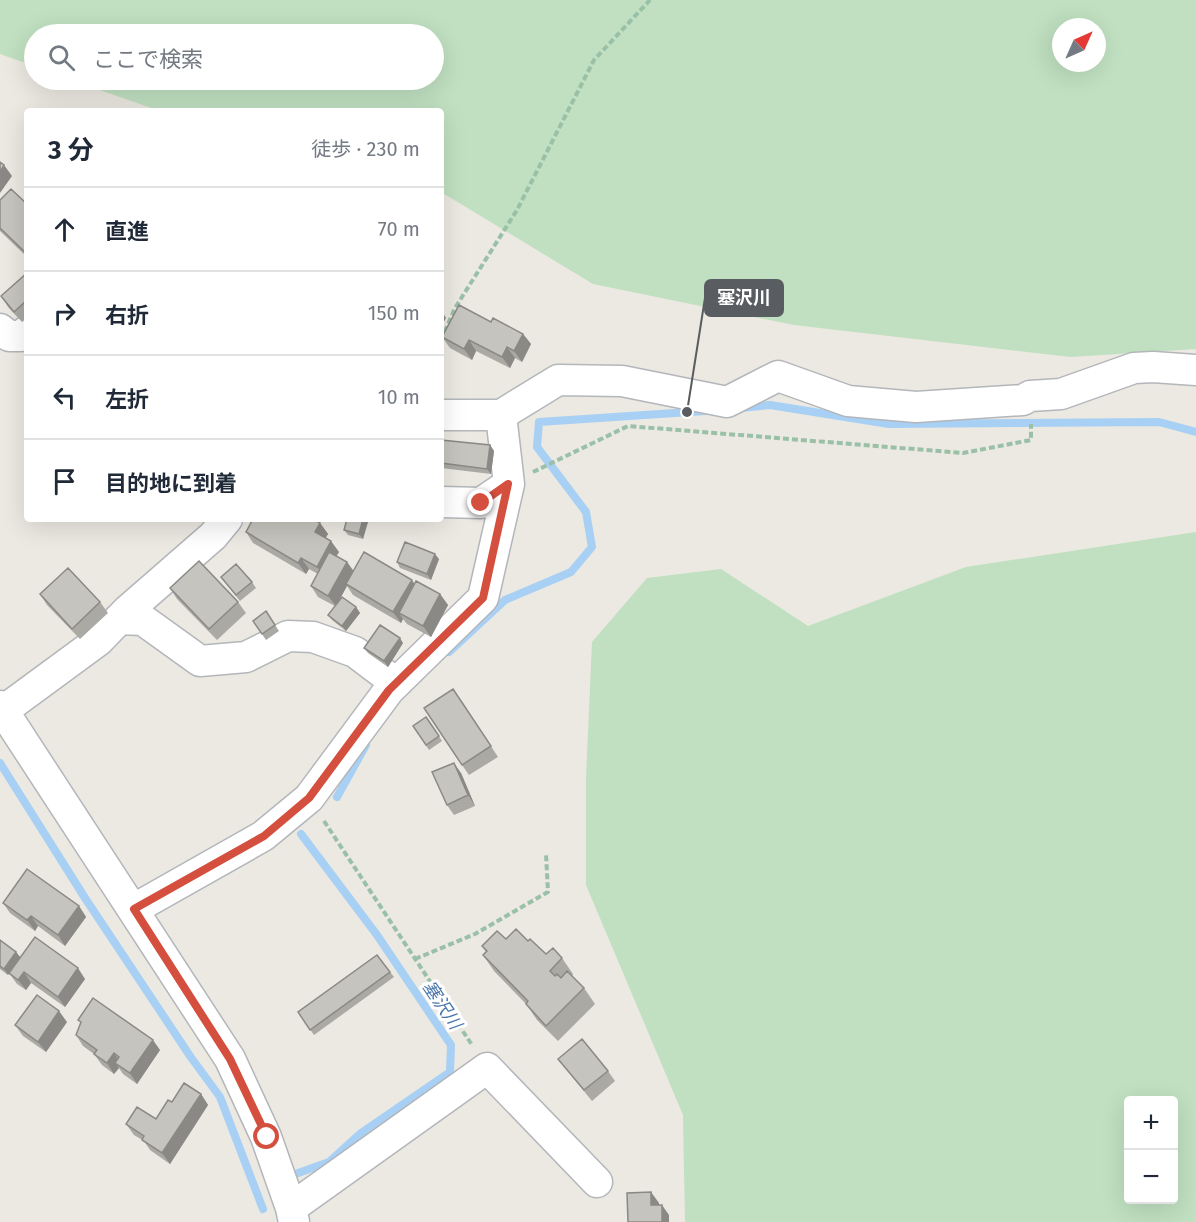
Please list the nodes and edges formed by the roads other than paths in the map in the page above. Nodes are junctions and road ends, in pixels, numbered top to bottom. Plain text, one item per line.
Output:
1 (0, 329) edge
2 (24, 334) edge
3 (1196, 370) edge
4 (444, 415) edge
5 (501, 415) junction
6 (508, 484) junction
7 (444, 502) edge
8 (225, 522) edge
9 (119, 619) junction
10 (396, 683) junction
11 (1, 710) edge
12 (134, 909) junction
13 (597, 1182) dead end
14 (292, 1215) edge

1 - 2 street
3 - 5 street
4 - 5 street
5 - 6 street
6 - 7 street
6 - 10 street
8 - 9 street
9 - 10 street
9 - 11 street
10 - 12 street
11 - 12 street
12 - 14 street
13 - 14 street

